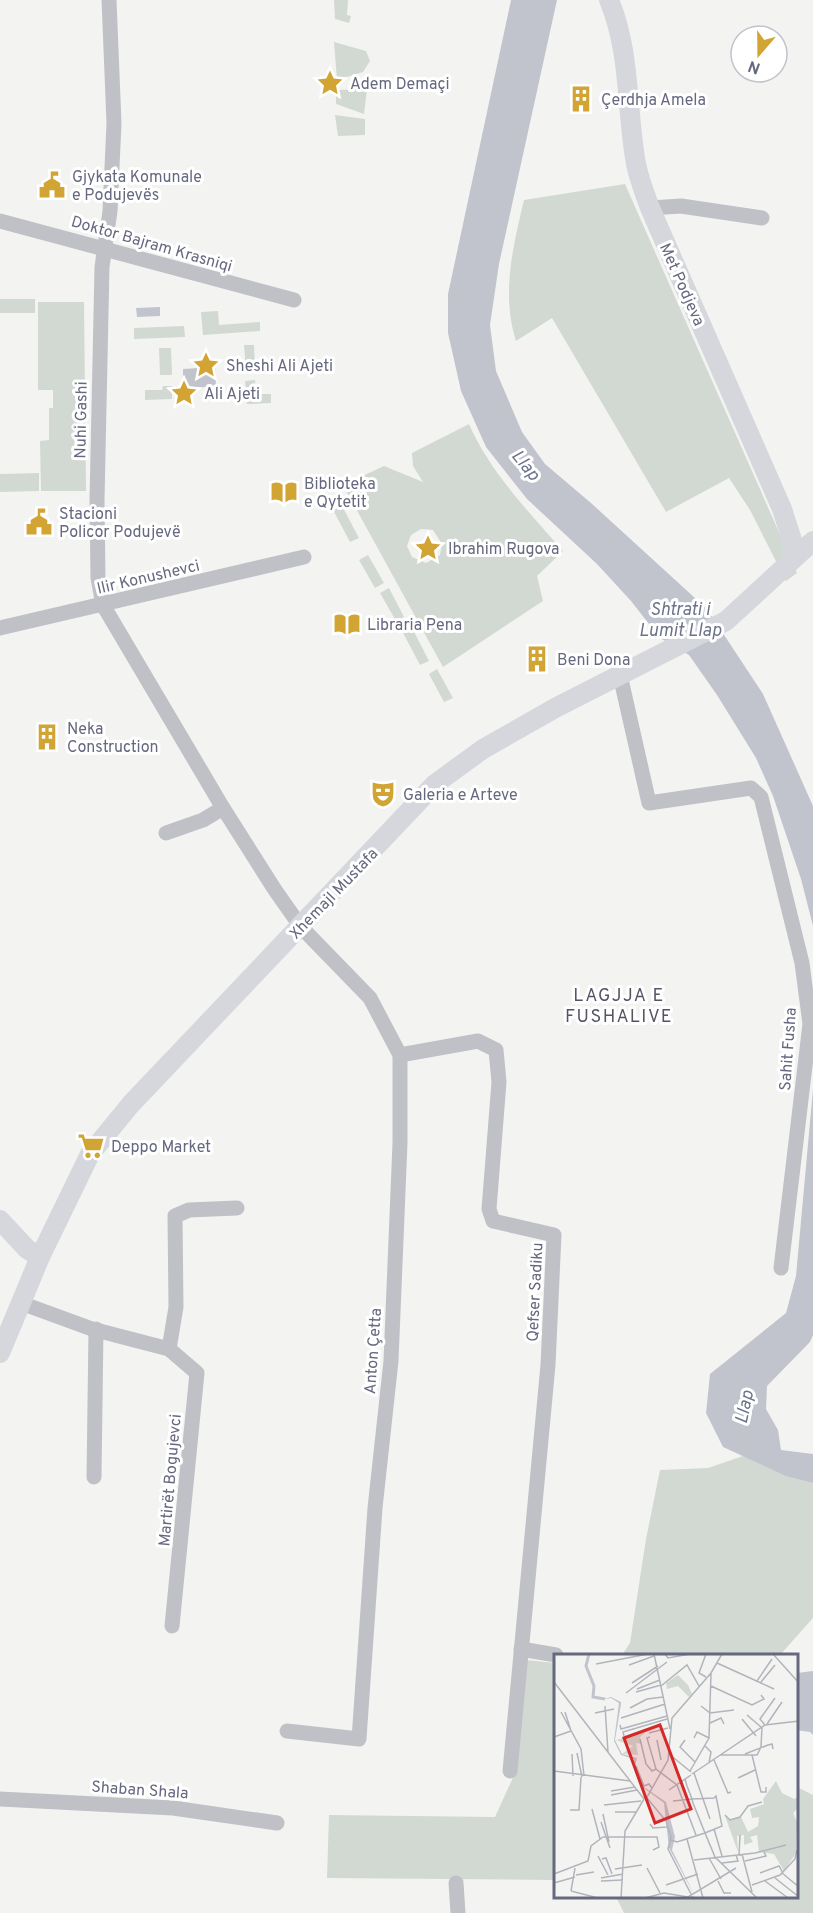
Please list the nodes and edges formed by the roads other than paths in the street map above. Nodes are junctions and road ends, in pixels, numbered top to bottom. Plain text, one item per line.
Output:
1 (109, 0) edge
2 (609, 0) edge
3 (650, 208) junction
4 (762, 218) dead end
5 (0, 220) edge
6 (106, 248) junction
7 (294, 300) dead end
8 (813, 541) edge
9 (304, 557) dead end
10 (793, 558) junction
11 (813, 561) edge
12 (103, 605) junction
13 (0, 628) edge
14 (620, 675) junction
15 (223, 808) junction
16 (166, 833) dead end
17 (301, 927) junction
18 (400, 1055) junction
19 (237, 1208) dead end
20 (0, 1220) edge
21 (40, 1257) junction
22 (781, 1268) dead end
23 (21, 1303) junction
24 (96, 1329) junction
25 (169, 1349) junction
26 (0, 1353) edge
27 (93, 1477) dead end
28 (172, 1626) dead end
29 (521, 1649) junction
30 (554, 1655) edge
31 (287, 1731) dead end
32 (510, 1771) dead end
33 (0, 1799) edge
34 (277, 1823) dead end
35 (456, 1883) dead end
36 (458, 1913) edge

1 - 6 street, Nuhi Gashi
2 - 3 main road, Met Podjeva
3 - 4 street
3 - 10 main road, Met Podjeva
5 - 6 street, Doktor Bajram Krasniqi
6 - 7 street, Doktor Bajram Krasniqi
6 - 12 street, Nuhi Gashi
8 - 10 main road, Xhemajl Mustafa
9 - 12 street, Ilir Konushevci
10 - 11 main road
10 - 14 main road, Xhemajl Mustafa
12 - 13 street, Ilir Konushevci
12 - 15 street, Nuhi Gashi
14 - 17 main road, Xhemajl Mustafa
14 - 22 street, Sahit Fusha
15 - 16 street
15 - 17 street, Nuhi Gashi
17 - 18 street, Anton Çetta
17 - 21 main road, Xhemajl Mustafa
18 - 29 street, Qefser Sadiku
18 - 31 street, Anton Çetta
19 - 25 street
20 - 21 main road
21 - 23 main road, Xhemajl Mustafa
23 - 24 street, Martirët Bogujevci
23 - 26 main road, Xhemajl Mustafa
24 - 25 street, Martirët Bogujevci
24 - 27 street
25 - 28 street, Martirët Bogujevci
29 - 30 street
29 - 32 street, Qefser Sadiku
33 - 34 street, Shaban Shala
35 - 36 street

